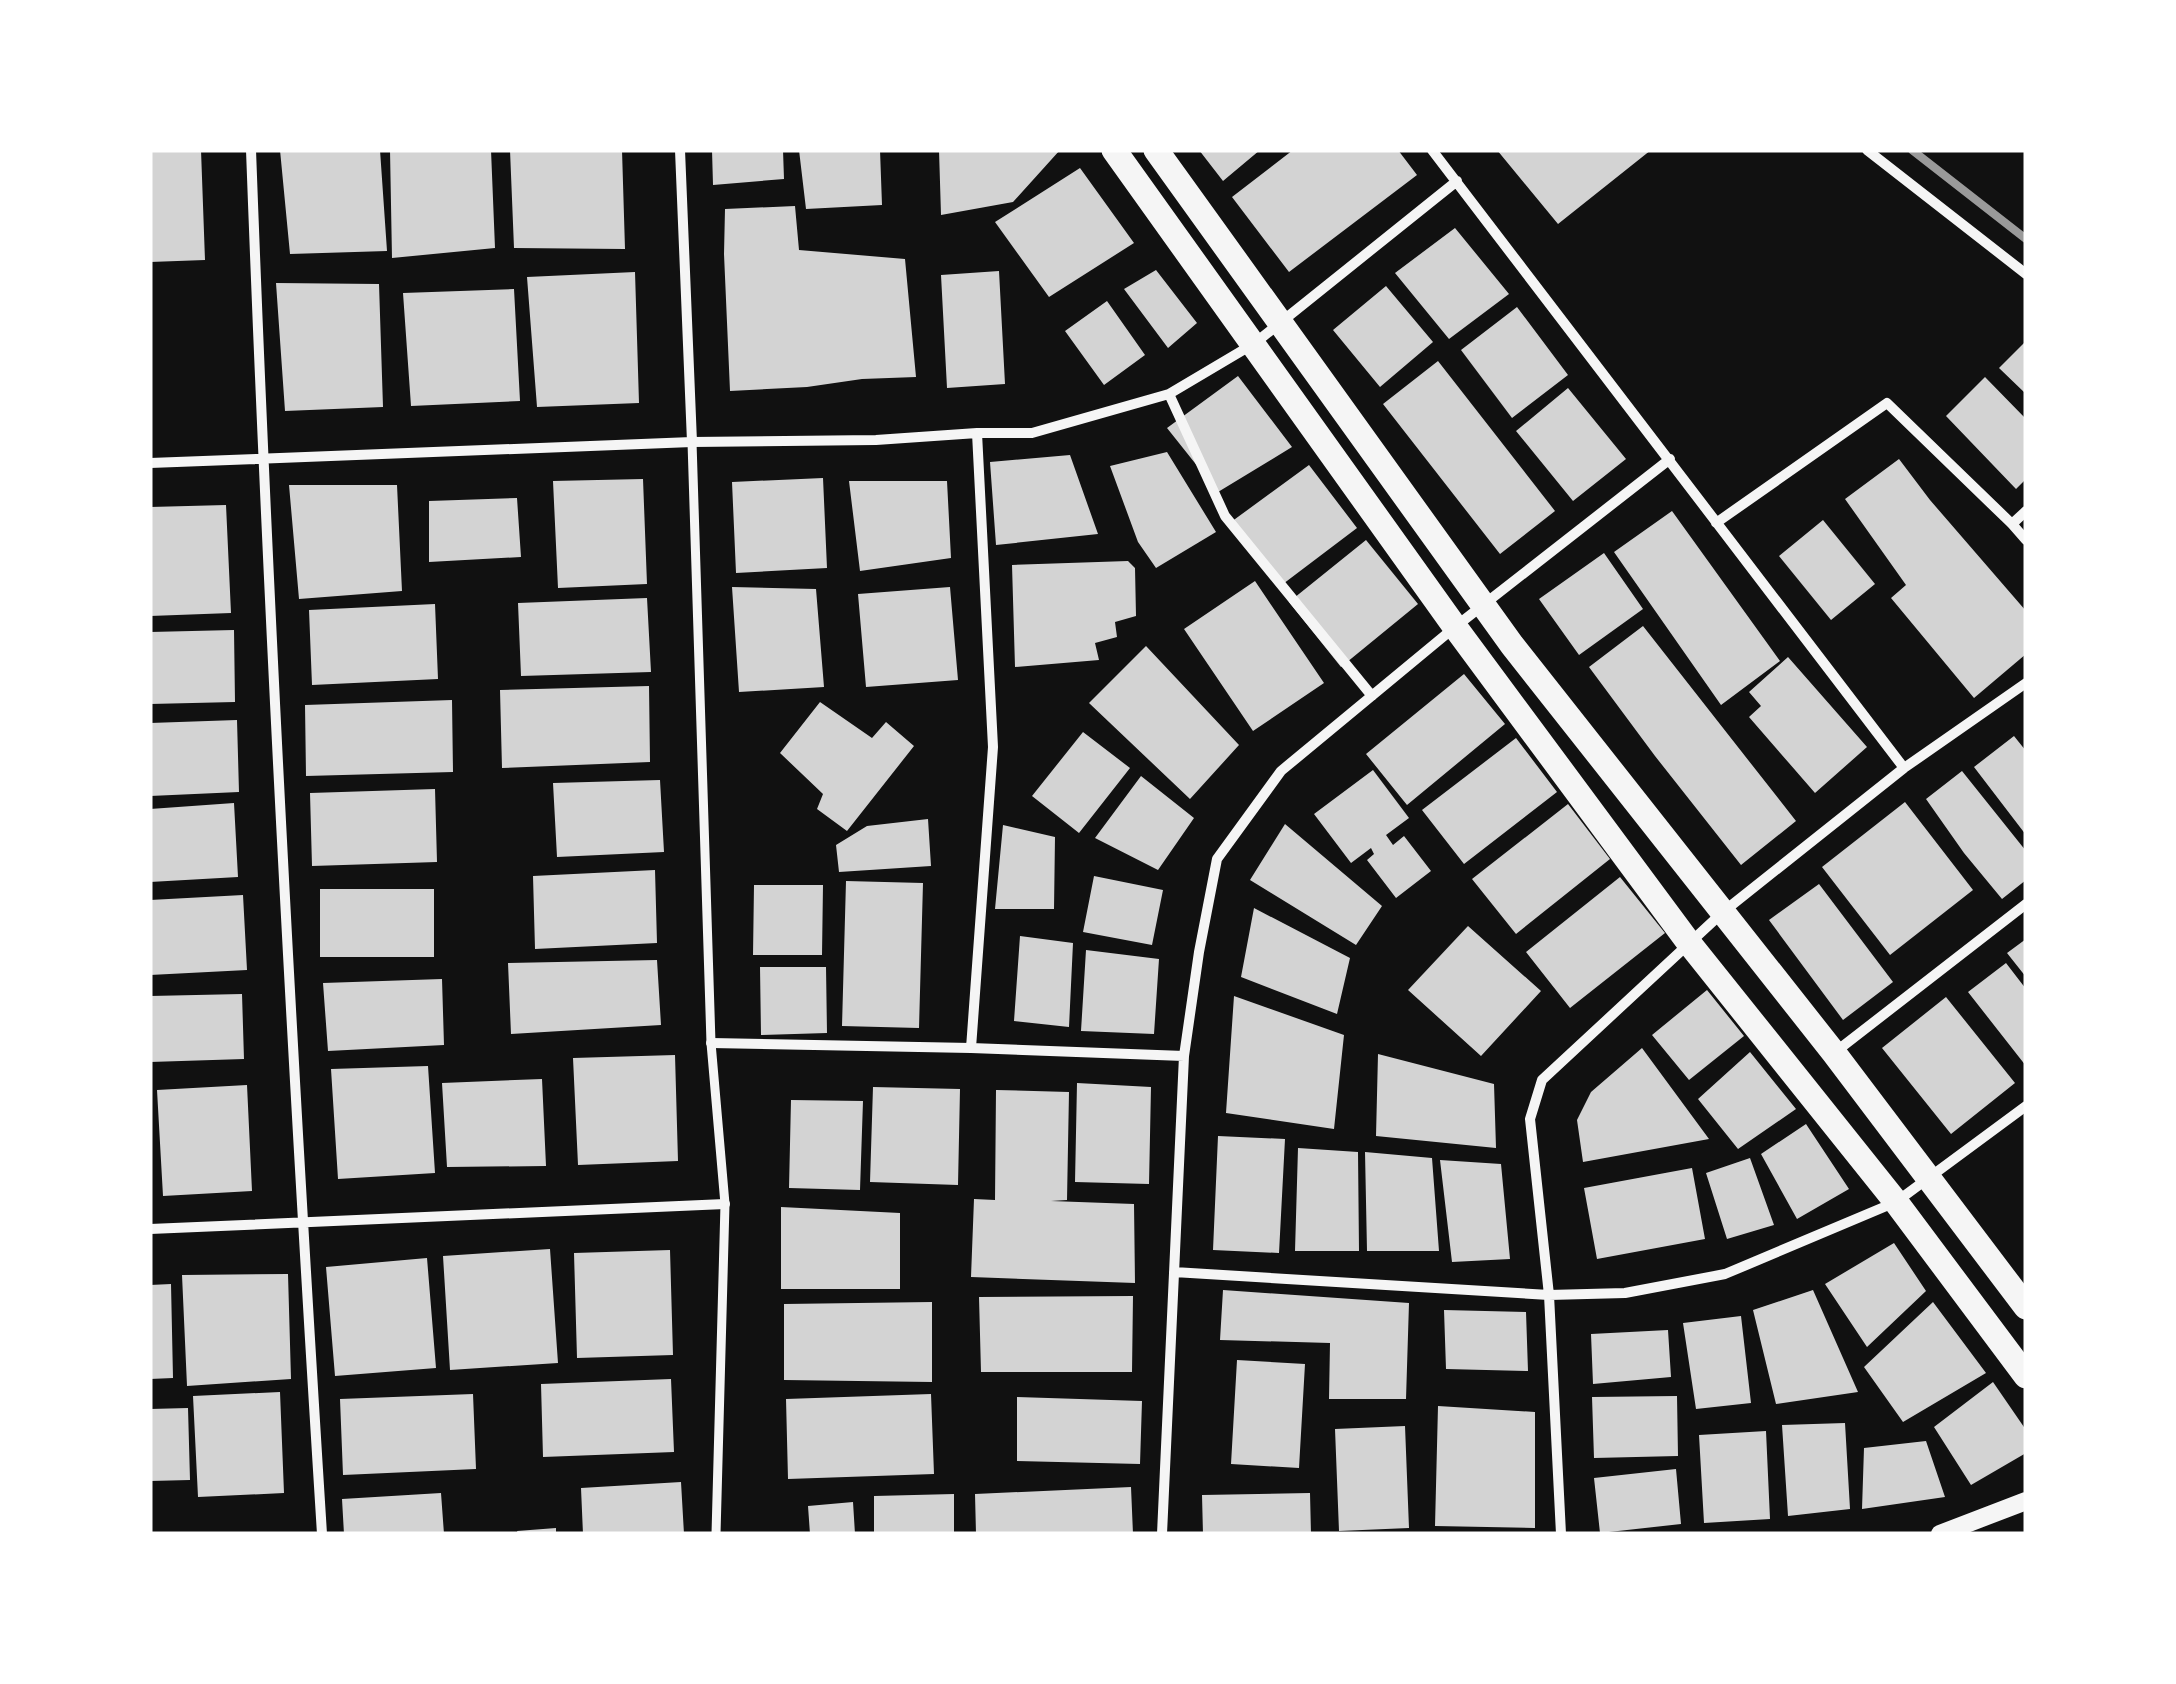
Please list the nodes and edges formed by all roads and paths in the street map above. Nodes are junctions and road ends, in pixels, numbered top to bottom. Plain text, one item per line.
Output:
1 (251, 150) edge
2 (680, 150) edge
3 (1114, 150) edge
4 (1156, 150) edge
5 (1432, 150) edge
6 (1868, 150) edge
7 (1457, 182) junction
8 (2026, 274) edge
9 (1280, 324) junction
10 (1254, 344) junction
11 (1169, 394) junction
12 (976, 433) junction
13 (692, 442) junction
14 (262, 458) junction
15 (1670, 459) junction
16 (150, 462) edge
17 (2026, 511) edge
18 (1716, 523) junction
19 (2012, 524) junction
20 (2026, 540) edge
21 (1484, 605) junction
22 (1455, 626) junction
23 (2026, 683) edge
24 (1372, 696) junction
25 (1904, 768) junction
26 (2026, 904) edge
27 (1723, 912) junction
28 (1689, 944) junction
29 (712, 1044) junction
30 (972, 1048) junction
31 (1834, 1053) junction
32 (1184, 1056) junction
33 (2026, 1106) edge
34 (1928, 1178) junction
35 (1896, 1202) junction
36 (725, 1204) junction
37 (302, 1222) junction
38 (150, 1229) edge
39 (1174, 1272) junction
40 (1549, 1294) junction
41 (2026, 1307) edge
42 (2026, 1376) edge
43 (2026, 1501) edge
44 (322, 1534) edge
45 (716, 1534) edge
46 (1162, 1534) edge
47 (1561, 1534) edge
48 (1940, 1534) edge

1 - 14 street
2 - 13 street
3 - 10 main road
4 - 9 main road
5 - 7 street
6 - 8 street
7 - 9 street
7 - 15 street
9 - 10 street
9 - 21 main road
10 - 11 street
10 - 22 main road
11 - 12 street
11 - 24 street
12 - 13 street
12 - 30 street
13 - 14 street
13 - 29 street
14 - 16 street
14 - 37 street
15 - 18 street
15 - 21 street
17 - 19 street
18 - 19 street
18 - 25 street
19 - 20 street
21 - 22 street
21 - 27 main road
22 - 24 street
22 - 28 main road
23 - 25 street
24 - 32 street
25 - 27 street
26 - 31 street
27 - 28 street
27 - 31 main road
28 - 35 main road
28 - 40 street
29 - 30 street
29 - 36 street
30 - 32 street
31 - 34 main road
32 - 39 street
33 - 34 street
34 - 35 street
34 - 41 main road
35 - 40 street
35 - 42 main road
36 - 37 street
36 - 45 street
37 - 38 street
37 - 44 street
39 - 40 street
39 - 46 street
40 - 47 street
43 - 48 street

